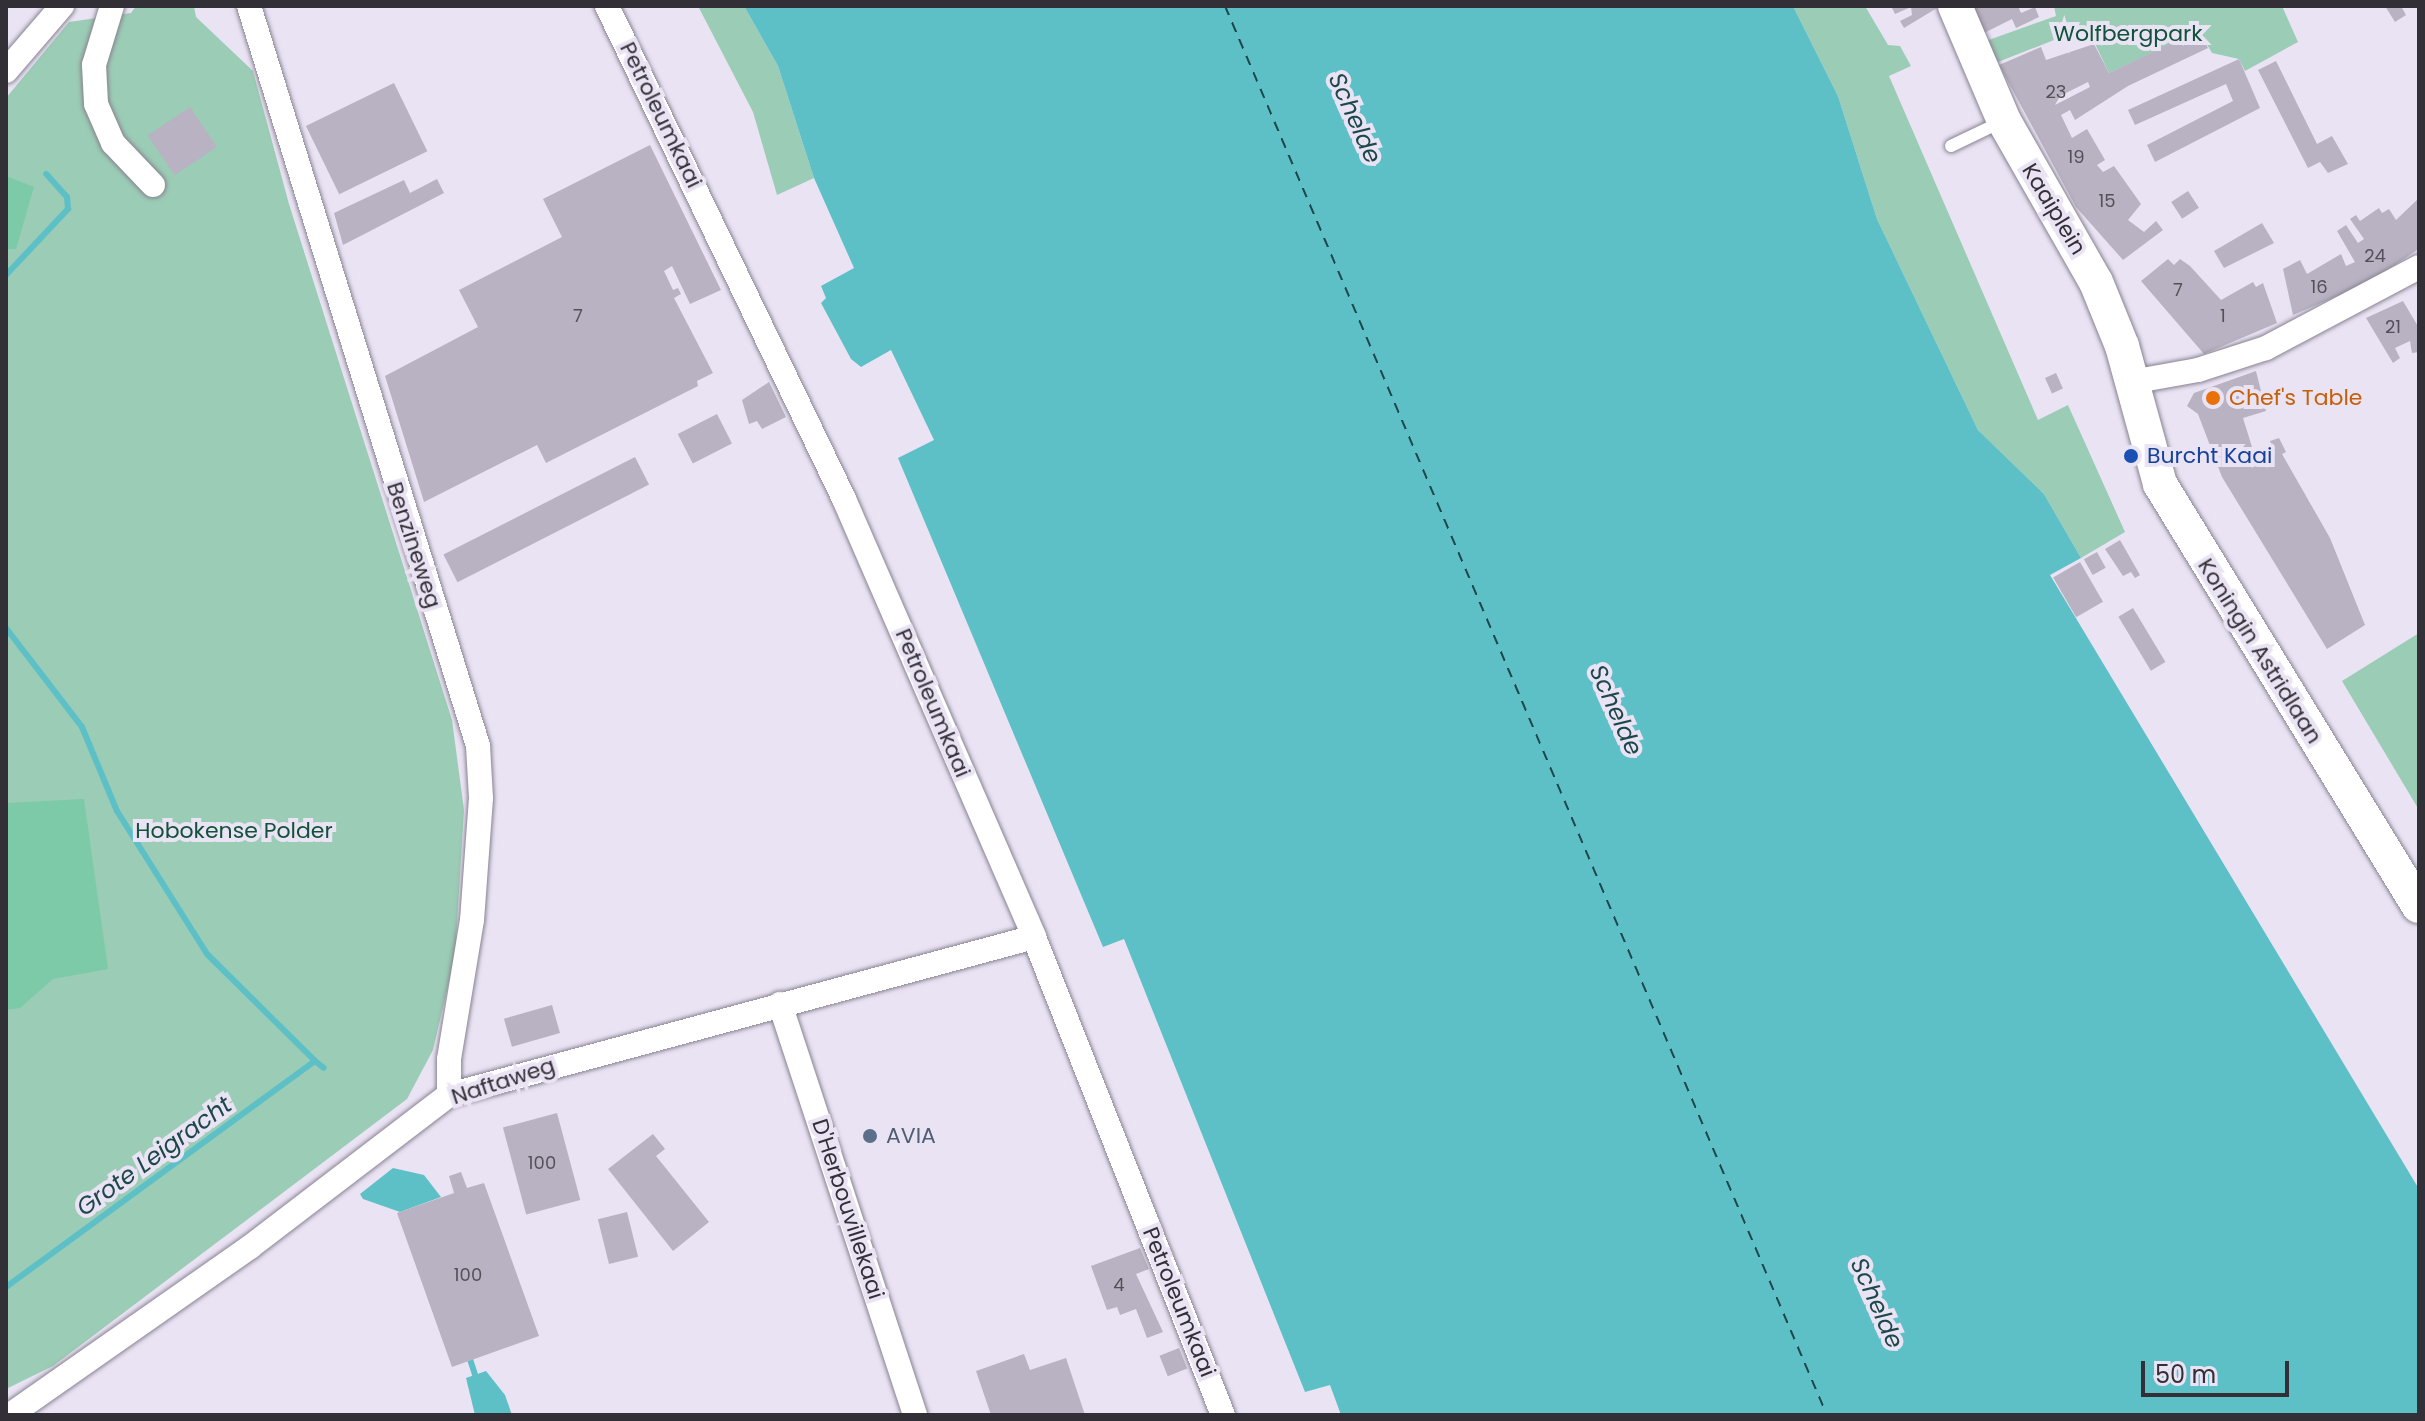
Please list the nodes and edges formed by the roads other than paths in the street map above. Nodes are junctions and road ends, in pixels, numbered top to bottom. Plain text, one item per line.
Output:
1 (62, 6) edge
2 (112, 6) edge
3 (249, 6) edge
4 (607, 6) edge
5 (1955, 6) edge
6 (6, 71) edge
7 (2004, 121) junction
8 (1951, 146) dead end
9 (153, 185) dead end
10 (2419, 267) edge
11 (2131, 382) junction
12 (2419, 906) edge
13 (1034, 937) junction
14 (780, 1004) junction
15 (449, 1095) junction
16 (10, 1415) edge
17 (915, 1415) edge
18 (1223, 1415) edge

1 - 6 street
2 - 9 street
3 - 15 street, Benzineweg
4 - 13 street, Petroleumkaai
5 - 7 street, Kaaiplein
7 - 8 lane
7 - 11 street, Kaaiplein
10 - 11 street
11 - 12 street, Koningin Astridlaan
13 - 14 street, Naftaweg
13 - 18 street, Petroleumkaai
14 - 15 street, Naftaweg
14 - 17 street, D'Herbouvillekaai
15 - 16 street, Naftaweg

